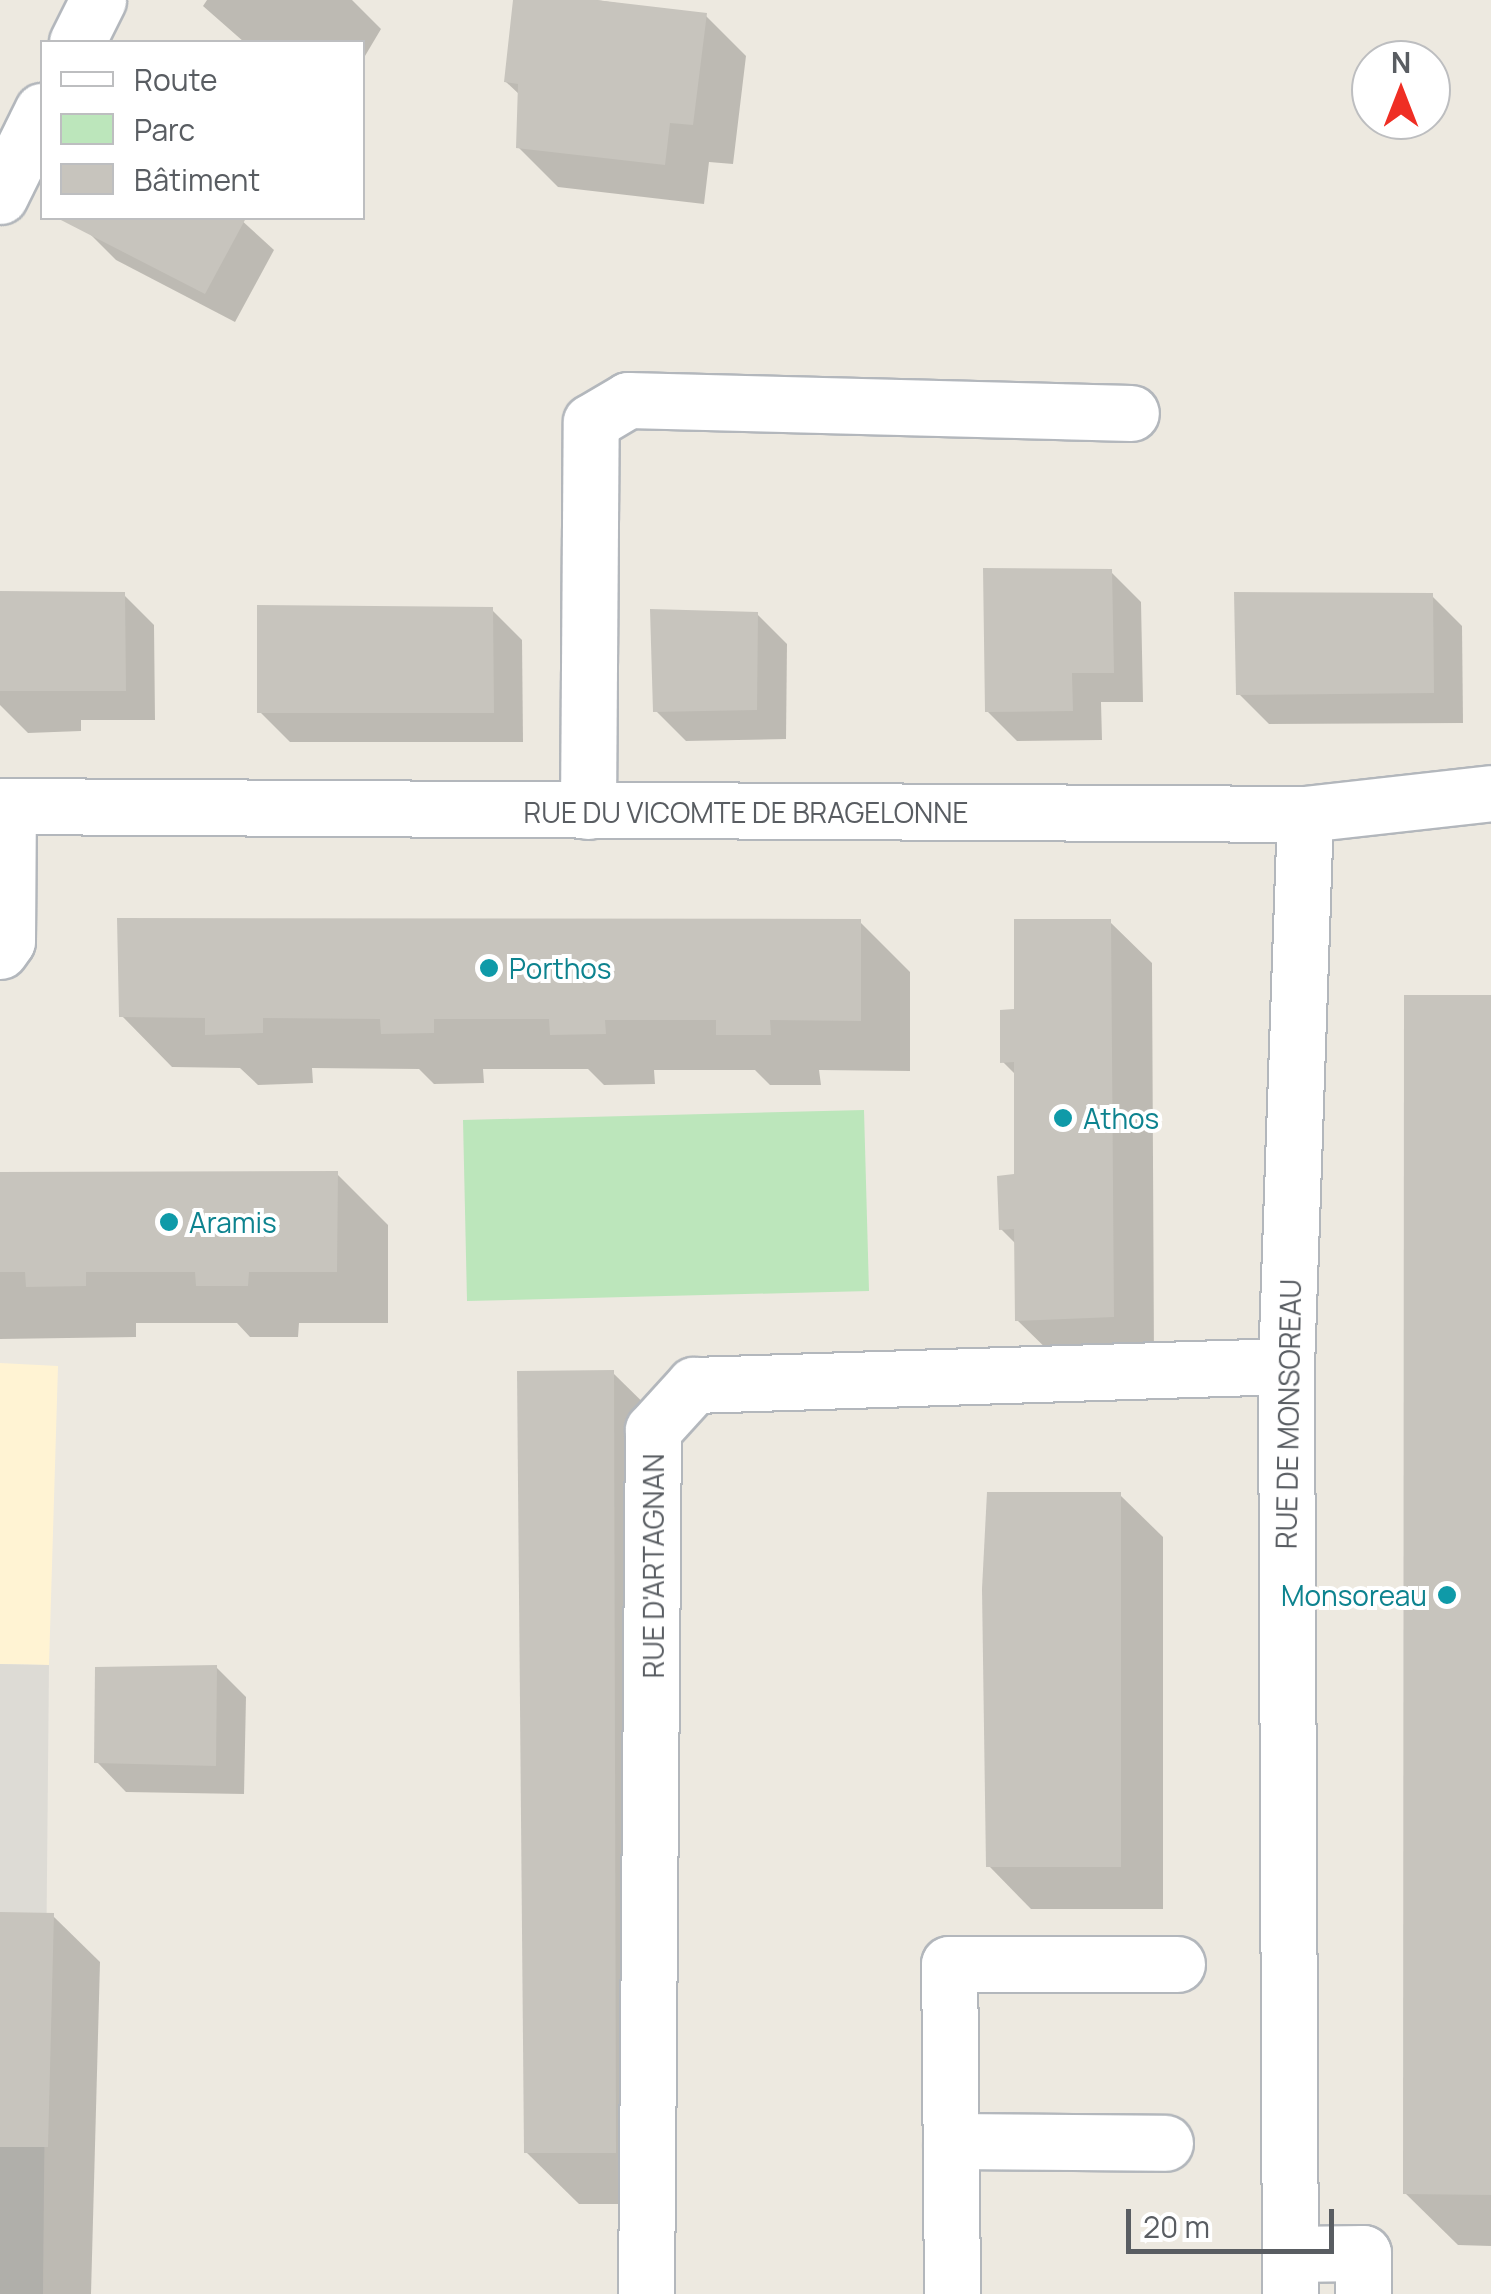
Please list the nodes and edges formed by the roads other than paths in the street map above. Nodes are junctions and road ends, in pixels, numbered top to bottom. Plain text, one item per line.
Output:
1 (98, 0) edge
2 (77, 40) edge
3 (40, 115) edge
4 (0, 196) edge
5 (1130, 413) dead end
6 (1491, 793) edge
7 (4, 807) edge
8 (588, 811) junction
9 (1306, 814) junction
10 (0, 951) edge
11 (1286, 1366) junction
12 (1178, 1964) dead end
13 (951, 2141) junction
14 (1165, 2144) dead end
15 (1290, 2274) edge
16 (646, 2294) edge
17 (952, 2294) edge
18 (1363, 2294) edge

1 - 2 street
3 - 4 street
5 - 8 street
6 - 9 street, RUE DU VICOMTE DE BRAGELONNE
7 - 8 street, RUE DU VICOMTE DE BRAGELONNE
7 - 10 street
8 - 9 street, RUE DU VICOMTE DE BRAGELONNE
9 - 11 street, RUE DE MONSOREAU
11 - 15 street, RUE DE MONSOREAU
11 - 16 street, RUE D'ARTAGNAN
12 - 13 street
13 - 14 street
13 - 17 street
15 - 18 street, RUE DE MONSOREAU

